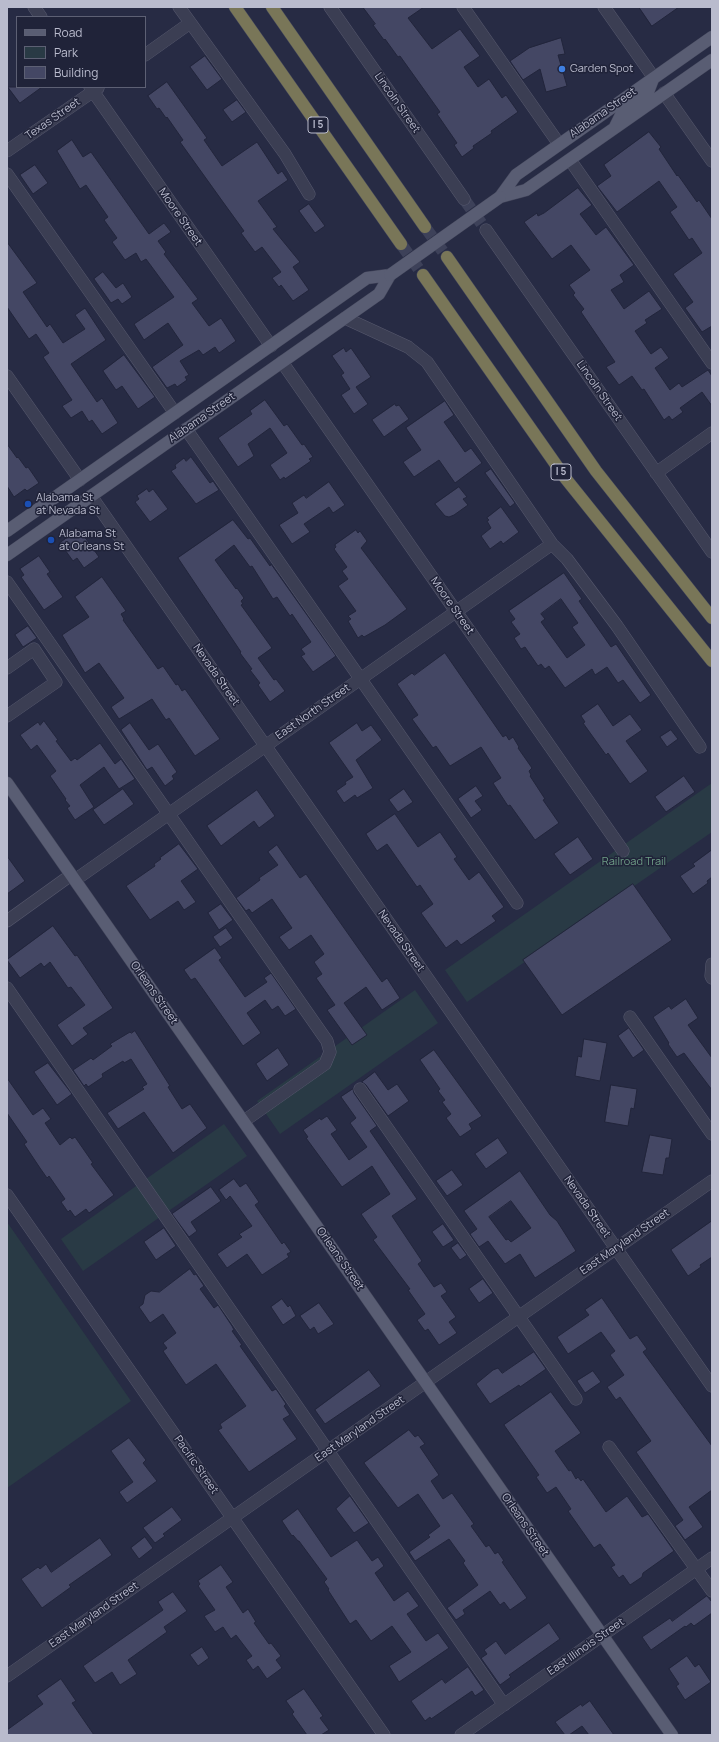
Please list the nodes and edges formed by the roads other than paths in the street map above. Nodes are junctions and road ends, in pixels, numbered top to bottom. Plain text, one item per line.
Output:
1 (34, 7) edge
2 (179, 7) edge
3 (235, 7) edge
4 (272, 7) edge
5 (330, 7) edge
6 (463, 7) edge
7 (604, 7) edge
8 (40, 16) edge
9 (190, 23) junction
10 (712, 37) edge
11 (146, 54) edge
12 (712, 60) edge
13 (654, 78) junction
14 (94, 88) edge
15 (664, 93) junction
16 (614, 128) junction
17 (559, 144) junction
18 (7, 151) edge
19 (570, 160) junction
20 (712, 161) edge
21 (7, 174) edge
22 (309, 194) dead end
23 (500, 197) junction
24 (464, 199) tunnel mouth
25 (425, 227) tunnel mouth
26 (486, 230) tunnel mouth
27 (401, 244) tunnel mouth
28 (447, 257) tunnel mouth
29 (390, 275) junction
30 (423, 275) tunnel mouth
31 (345, 318) junction
32 (271, 346) junction
33 (282, 362) junction
34 (712, 363) edge
35 (7, 376) edge
36 (175, 413) junction
37 (186, 429) junction
38 (712, 433) edge
39 (656, 473) junction
40 (80, 480) junction
41 (91, 496) junction
42 (7, 531) edge
43 (552, 544) junction
44 (712, 552) edge
45 (7, 555) edge
46 (7, 582) edge
47 (456, 612) junction
48 (712, 618) edge
49 (58, 654) junction
50 (712, 661) edge
51 (44, 664) junction
52 (7, 668) edge
53 (361, 679) junction
54 (7, 716) edge
55 (265, 746) junction
56 (700, 747) dead end
57 (7, 783) edge
58 (169, 814) junction
59 (623, 851) dead end
60 (73, 878) junction
61 (517, 903) dead end
62 (7, 921) edge
63 (712, 964) edge
64 (711, 977) edge
65 (7, 988) edge
66 (630, 1017) dead end
67 (360, 1089) dead end
68 (244, 1122) junction
69 (712, 1134) edge
70 (712, 1181) edge
71 (7, 1195) edge
72 (616, 1248) junction
73 (518, 1317) junction
74 (426, 1382) junction
75 (712, 1386) edge
76 (576, 1399) dead end
77 (609, 1447) dead end
78 (328, 1450) junction
79 (232, 1518) junction
80 (712, 1558) edge
81 (697, 1569) junction
82 (712, 1590) edge
83 (603, 1635) junction
84 (7, 1676) edge
85 (504, 1705) junction
86 (384, 1735) edge
87 (461, 1735) edge
88 (672, 1735) edge

1 - 8 street
2 - 9 street
3 - 27 highway, I 5
4 - 25 highway
5 - 24 street, Lincoln Street
6 - 17 street
7 - 13 street
9 - 11 street
9 - 22 street
10 - 13 main road, Alabama Street
12 - 15 main road, Alabama Street
13 - 16 main road
13 - 17 main road, Alabama Street
14 - 18 street, Texas Street
14 - 32 street, Moore Street
15 - 16 main road, Alabama Street
15 - 20 street
16 - 19 main road, Alabama Street
17 - 23 main road, Alabama Street
19 - 23 main road, Alabama Street
19 - 34 street
21 - 36 street
23 - 29 main road, Alabama Street, bridge
26 - 39 street, Lincoln Street
28 - 48 highway, I 5
29 - 31 main road, Alabama Street
29 - 32 main road, Alabama Street
30 - 50 highway, I 5
31 - 33 main road, Alabama Street
31 - 43 street
32 - 36 main road, Alabama Street
33 - 37 main road, Alabama Street
33 - 47 street, Moore Street
35 - 40 street
36 - 40 main road, Alabama Street
37 - 41 main road, Alabama Street
37 - 53 street
38 - 39 street
39 - 44 street, Lincoln Street
40 - 42 main road, Alabama Street
41 - 45 main road, Alabama Street
41 - 55 street, Nevada Street
43 - 47 street, East North Street
43 - 56 street
46 - 49 street
47 - 53 street, East North Street
47 - 59 street, Moore Street
49 - 51 street
49 - 58 street
51 - 52 street
51 - 54 street
53 - 55 street, East North Street
53 - 61 street
55 - 58 street, East North Street
55 - 72 street, Nevada Street
57 - 60 main road, Orleans Street
58 - 60 street, East North Street
58 - 68 street
60 - 62 street, East North Street
60 - 68 main road, Orleans Street
63 - 64 street
65 - 78 street
66 - 69 street
67 - 73 street
68 - 74 main road, Orleans Street
70 - 72 street, East Maryland Street
71 - 79 street, Pacific Street
72 - 73 street, East Maryland Street
72 - 75 street, Nevada Street
73 - 74 street, East Maryland Street
73 - 76 street
74 - 78 street, East Maryland Street
74 - 83 main road, Orleans Street
77 - 81 street
78 - 79 street, East Maryland Street
78 - 85 street
79 - 84 street, East Maryland Street
79 - 86 street, Pacific Street
80 - 81 street, East Illinois Street
81 - 82 street
81 - 83 street, East Illinois Street
83 - 85 street, East Illinois Street
83 - 88 main road, Orleans Street
85 - 87 street, East Illinois Street

